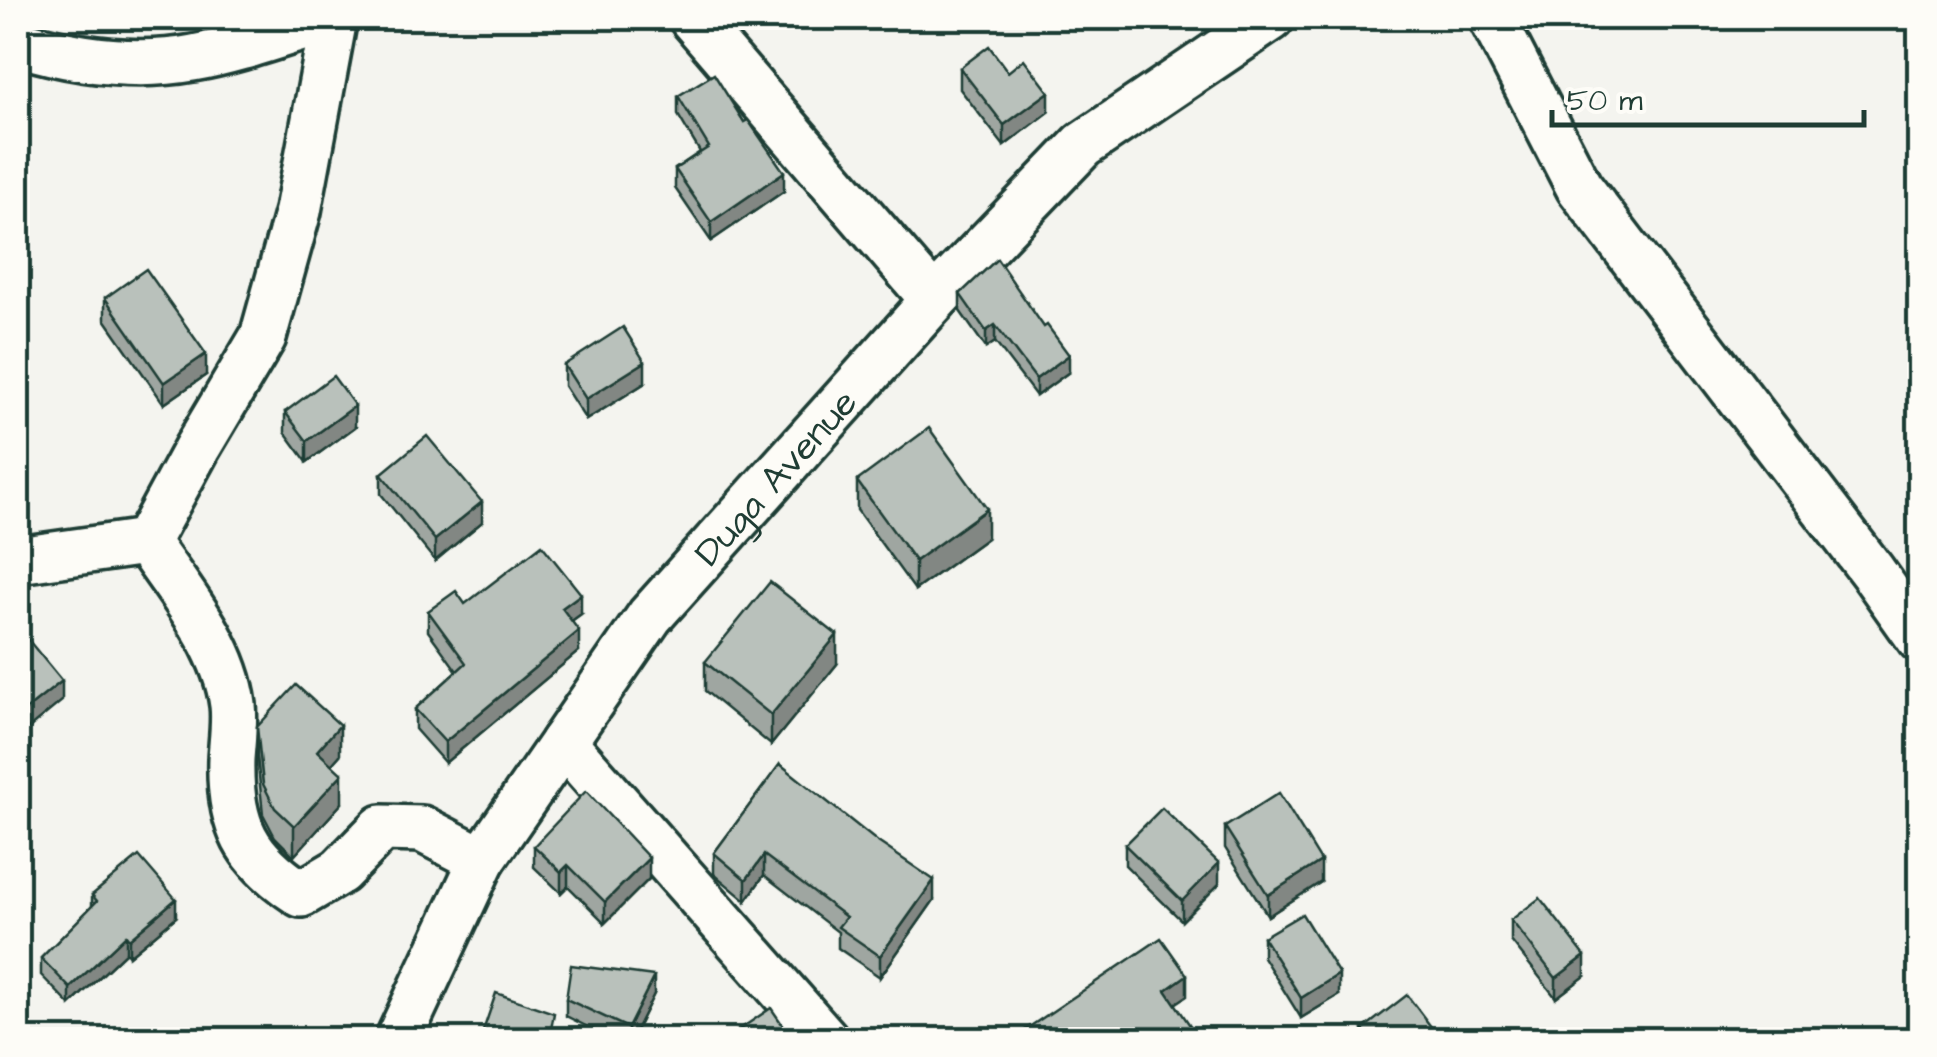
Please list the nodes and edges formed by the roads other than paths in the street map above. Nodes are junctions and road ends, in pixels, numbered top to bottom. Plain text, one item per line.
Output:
1 (334, 18) edge
2 (692, 18) edge
3 (1272, 18) edge
4 (1492, 18) edge
5 (18, 43) edge
6 (934, 300) junction
7 (146, 542) junction
8 (18, 560) edge
9 (1920, 640) edge
10 (563, 742) junction
11 (482, 860) junction
12 (398, 1040) edge
13 (826, 1040) edge

1 - 5 street
1 - 7 street
2 - 6 street
3 - 6 street, Duga Avenue
4 - 9 street
6 - 10 street, Duga Avenue
7 - 8 street
7 - 11 street
10 - 11 street, Duga Avenue
10 - 13 street
11 - 12 street, Duga Avenue

